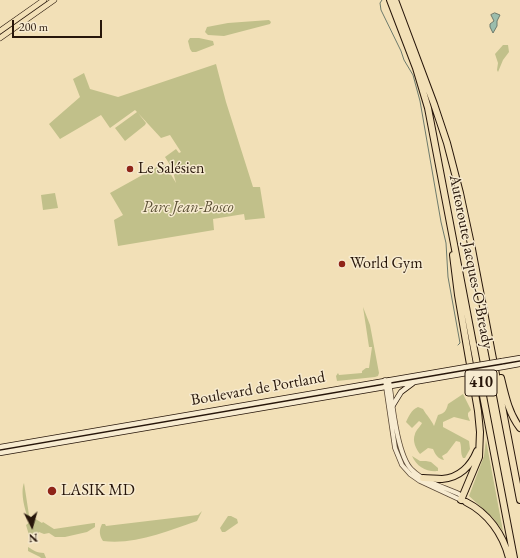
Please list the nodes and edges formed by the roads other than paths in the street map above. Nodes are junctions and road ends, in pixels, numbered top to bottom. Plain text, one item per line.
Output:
1 (44, 0) edge
2 (54, 0) edge
3 (390, 0) edge
4 (395, 0) edge
5 (0, 31) edge
6 (0, 38) edge
7 (448, 207) junction
8 (487, 324) junction
9 (520, 358) edge
10 (520, 364) edge
11 (387, 380) junction
12 (415, 382) junction
13 (388, 387) junction
14 (393, 405) junction
15 (520, 428) edge
16 (480, 432) junction
17 (0, 447) edge
18 (0, 453) edge
19 (423, 478) junction
20 (463, 500) junction
21 (520, 500) edge
22 (509, 558) edge
23 (514, 558) edge

1 - 5 main road
2 - 6 main road
3 - 7 highway, Autoroute Jacques-O'Bready / 410
4 - 8 highway, Autoroute Jacques-O'Bready / 410
7 - 16 highway
7 - 23 highway, Autoroute Jacques-O'Bready / 410
8 - 15 highway
8 - 21 highway, Autoroute Jacques-O'Bready / 410
9 - 11 main road, Boulevard de Portland, bridge
10 - 12 main road, Boulevard de Portland, bridge
11 - 13 street
11 - 17 main road, Boulevard de Portland
12 - 13 main road, Boulevard de Portland
12 - 14 main road
13 - 14 street
13 - 18 main road, Boulevard de Portland
13 - 20 street
14 - 19 street
16 - 19 highway
16 - 20 highway
19 - 20 street
20 - 22 highway

